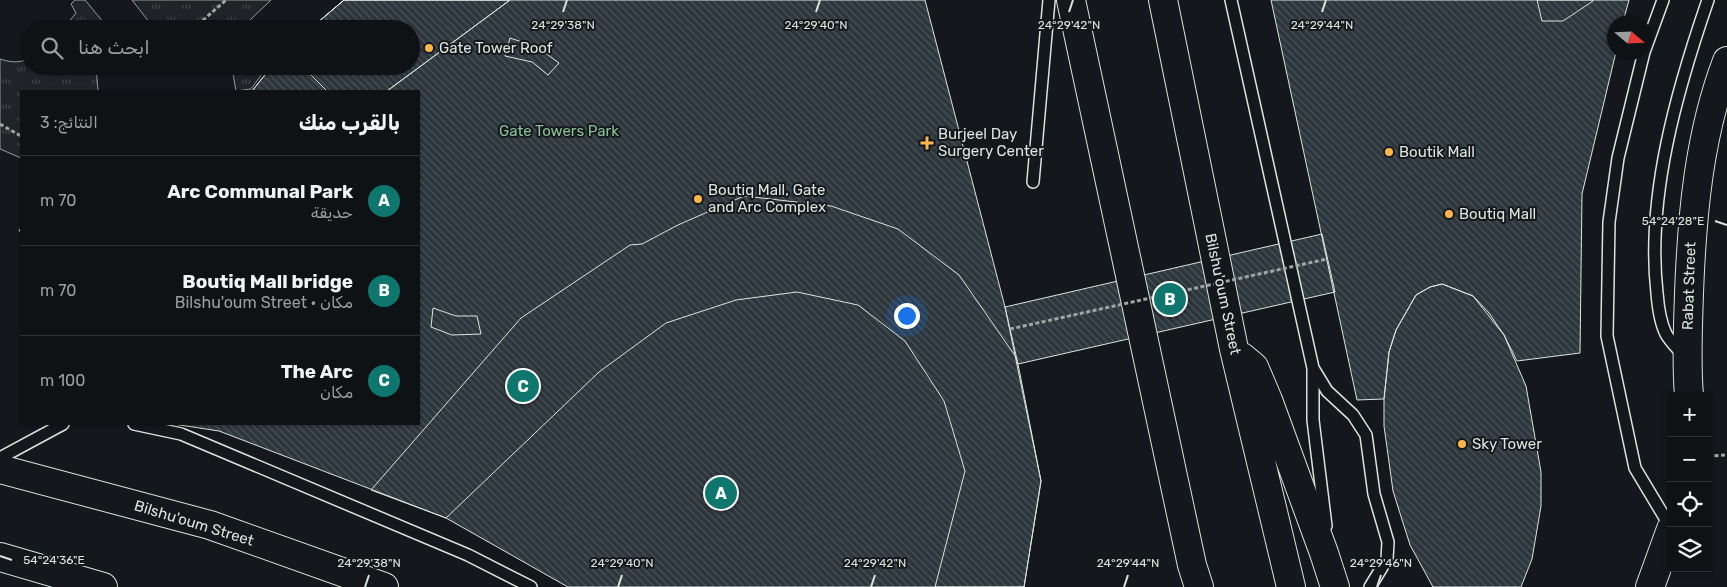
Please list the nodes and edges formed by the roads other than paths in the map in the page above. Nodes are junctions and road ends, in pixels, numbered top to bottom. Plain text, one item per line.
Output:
1 (1049, 0) edge
2 (1071, 0) edge
3 (1163, 0) edge
4 (1231, 0) edge
5 (1663, 0) edge
6 (1708, 0) edge
7 (1652, 30) edge
8 (1642, 60) edge
9 (1727, 61) edge
10 (1033, 182) dead end
11 (1234, 349) junction
12 (1686, 359) junction
13 (1313, 368) junction
14 (1689, 392) edge
15 (62, 425) edge
16 (139, 425) edge
17 (0, 458) edge
18 (0, 469) edge
19 (1670, 527) edge
20 (1667, 540) edge
21 (0, 557) edge
22 (1334, 585) edge
23 (103, 587) edge
24 (384, 587) edge
25 (531, 587) edge
26 (1198, 587) edge
27 (1292, 587) edge
28 (1370, 587) edge
29 (1650, 587) edge

1 - 10 lane
2 - 26 main road
3 - 11 main road, Bilshu'oum Street
4 - 13 lane
5 - 7 lane
6 - 12 lane
8 - 19 lane
9 - 12 main road, Rabat Street
11 - 22 main road
11 - 27 main road, Bilshu'oum Street
12 - 14 main road, Rabat Street
13 - 22 lane
13 - 28 lane
15 - 17 lane
16 - 25 lane
18 - 24 main road, Bilshu'oum Street
20 - 29 main road
21 - 23 main road

